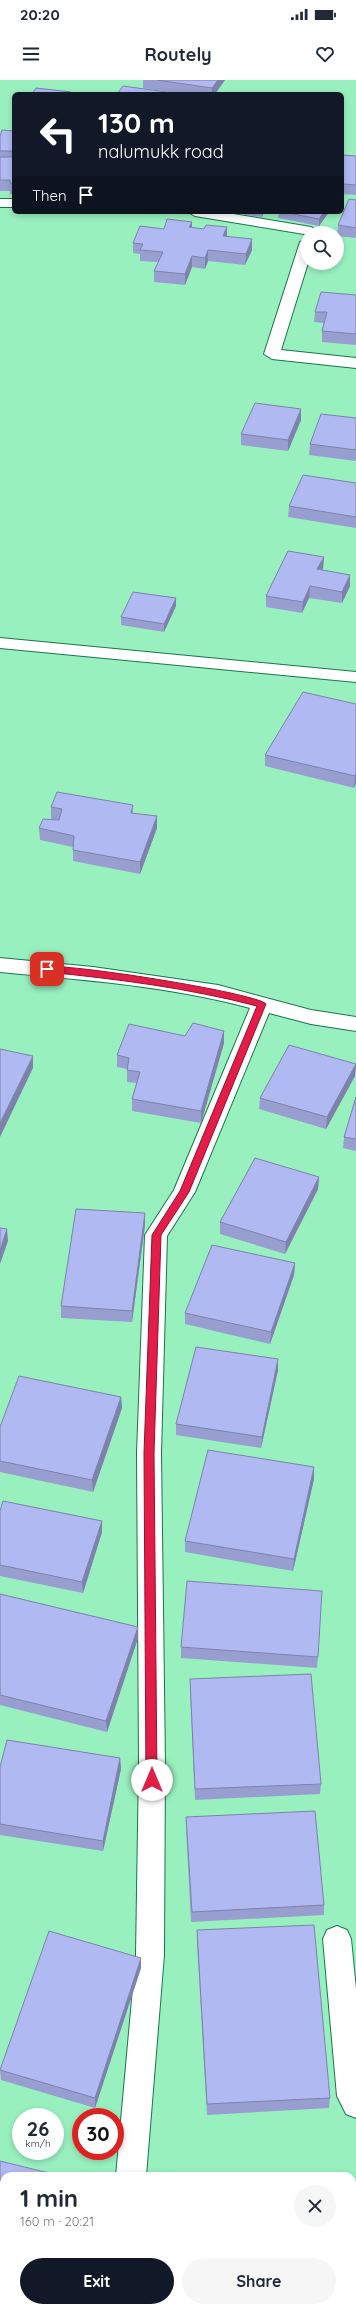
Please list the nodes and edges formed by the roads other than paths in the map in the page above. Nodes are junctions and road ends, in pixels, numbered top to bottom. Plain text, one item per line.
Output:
1 (0, 203) edge
2 (12, 203) edge
3 (207, 214) edge
4 (300, 229) edge
5 (300, 264) edge
6 (356, 363) edge
7 (0, 643) edge
8 (356, 677) edge
9 (0, 965) edge
10 (262, 1004) junction
11 (356, 1024) edge
12 (337, 1939) dead end
13 (356, 2104) edge
14 (132, 2172) edge

1 - 2 street
3 - 4 street
5 - 6 street
7 - 8 street
9 - 10 street
10 - 11 street
10 - 14 street
12 - 13 street

